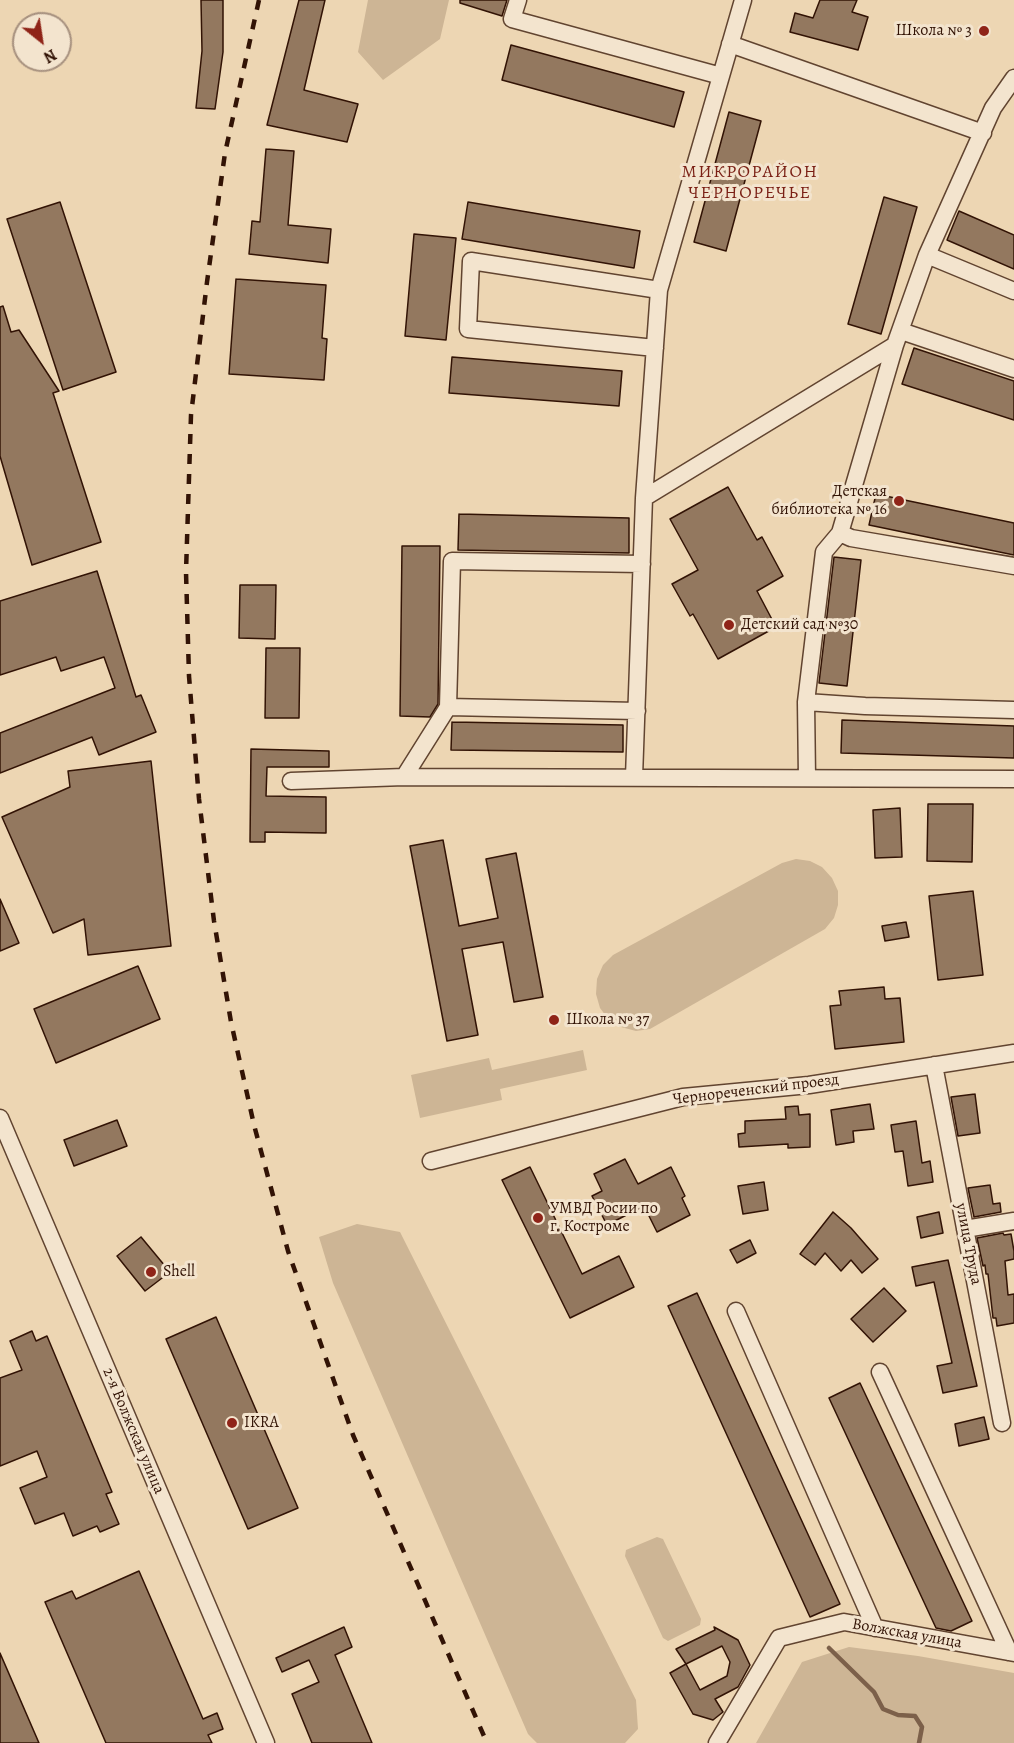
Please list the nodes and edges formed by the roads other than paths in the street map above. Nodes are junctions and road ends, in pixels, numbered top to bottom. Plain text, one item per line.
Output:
1 (518, 0) edge
2 (743, 0) edge
3 (730, 44) junction
4 (721, 76) junction
5 (1014, 78) edge
6 (982, 133) junction
7 (927, 255) junction
8 (659, 290) junction
9 (1014, 291) edge
10 (898, 338) junction
11 (655, 348) junction
12 (1014, 369) edge
13 (644, 498) junction
14 (840, 533) junction
15 (642, 564) junction
16 (1014, 566) edge
17 (806, 702) junction
18 (448, 707) junction
19 (1014, 710) edge
20 (636, 711) junction
21 (404, 777) junction
22 (634, 777) junction
23 (807, 778) junction
24 (1014, 779) edge
25 (291, 781) dead end
26 (1014, 1053) edge
27 (934, 1065) junction
28 (0, 1118) edge
29 (431, 1161) dead end
30 (1014, 1221) edge
31 (965, 1229) junction
32 (736, 1311) dead end
33 (880, 1372) dead end
34 (1002, 1423) dead end
35 (875, 1628) junction
36 (1012, 1653) edge
37 (266, 1743) edge
38 (717, 1743) edge

1 - 4 street
2 - 3 street
3 - 4 street
3 - 6 street
4 - 8 street
5 - 6 street
6 - 7 street
7 - 9 street
7 - 10 street
8 - 11 street
8 - 11 street
10 - 12 street
10 - 13 street
10 - 14 street
11 - 13 street
13 - 15 street
14 - 16 street
14 - 17 street
15 - 18 street
15 - 20 street
17 - 19 street
17 - 23 street
18 - 20 street
18 - 21 street
20 - 22 street
21 - 22 street
21 - 25 street
22 - 23 street
23 - 24 street
26 - 27 street, Чернореченский проезд
27 - 29 street, Чернореченский проезд
27 - 31 street, улица Труда
28 - 37 street, 2-я Волжская улица
30 - 31 street
31 - 34 street, улица Труда
32 - 35 street
33 - 36 street
35 - 36 street, Волжская улица
35 - 38 street, Волжская улица

